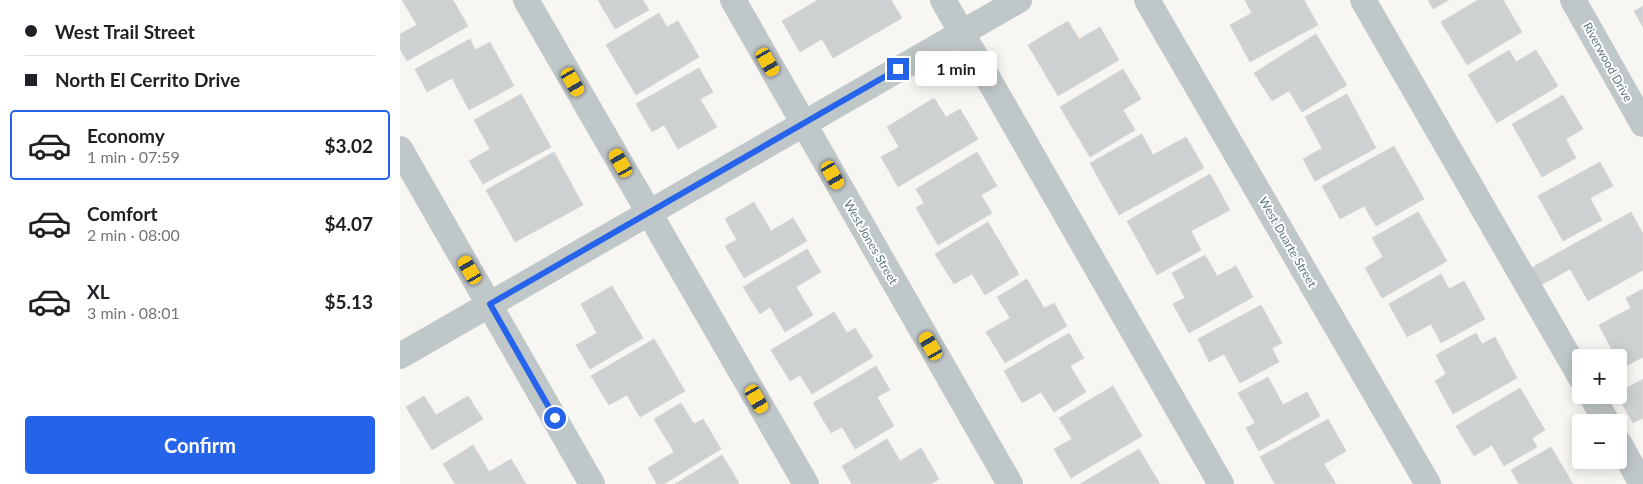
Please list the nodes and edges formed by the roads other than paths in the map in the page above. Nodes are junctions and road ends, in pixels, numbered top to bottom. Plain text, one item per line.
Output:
1 (526, 0) edge
2 (733, 0) edge
3 (943, 0) edge
4 (1020, 0) edge
5 (1148, 0) edge
6 (1363, 0) edge
7 (1573, 0) edge
8 (961, 33) junction
9 (803, 123) junction
10 (1643, 124) edge
11 (400, 149) edge
12 (649, 212) junction
13 (490, 304) junction
14 (400, 356) edge
15 (1572, 362) edge
16 (1627, 457) edge
17 (592, 484) edge
18 (806, 484) edge
19 (1010, 484) edge
20 (1221, 484) edge
21 (1428, 484) edge
22 (1642, 484) edge

1 - 12 street
2 - 9 street, West Jones Street
3 - 8 street
4 - 8 street
5 - 21 street, West Duarte Street
6 - 15 street
7 - 10 street, Riverwood Drive
8 - 9 street
8 - 20 street
9 - 12 street
9 - 19 street, West Jones Street
11 - 13 street
12 - 13 street
12 - 18 street
13 - 14 street
13 - 17 street
16 - 22 street

